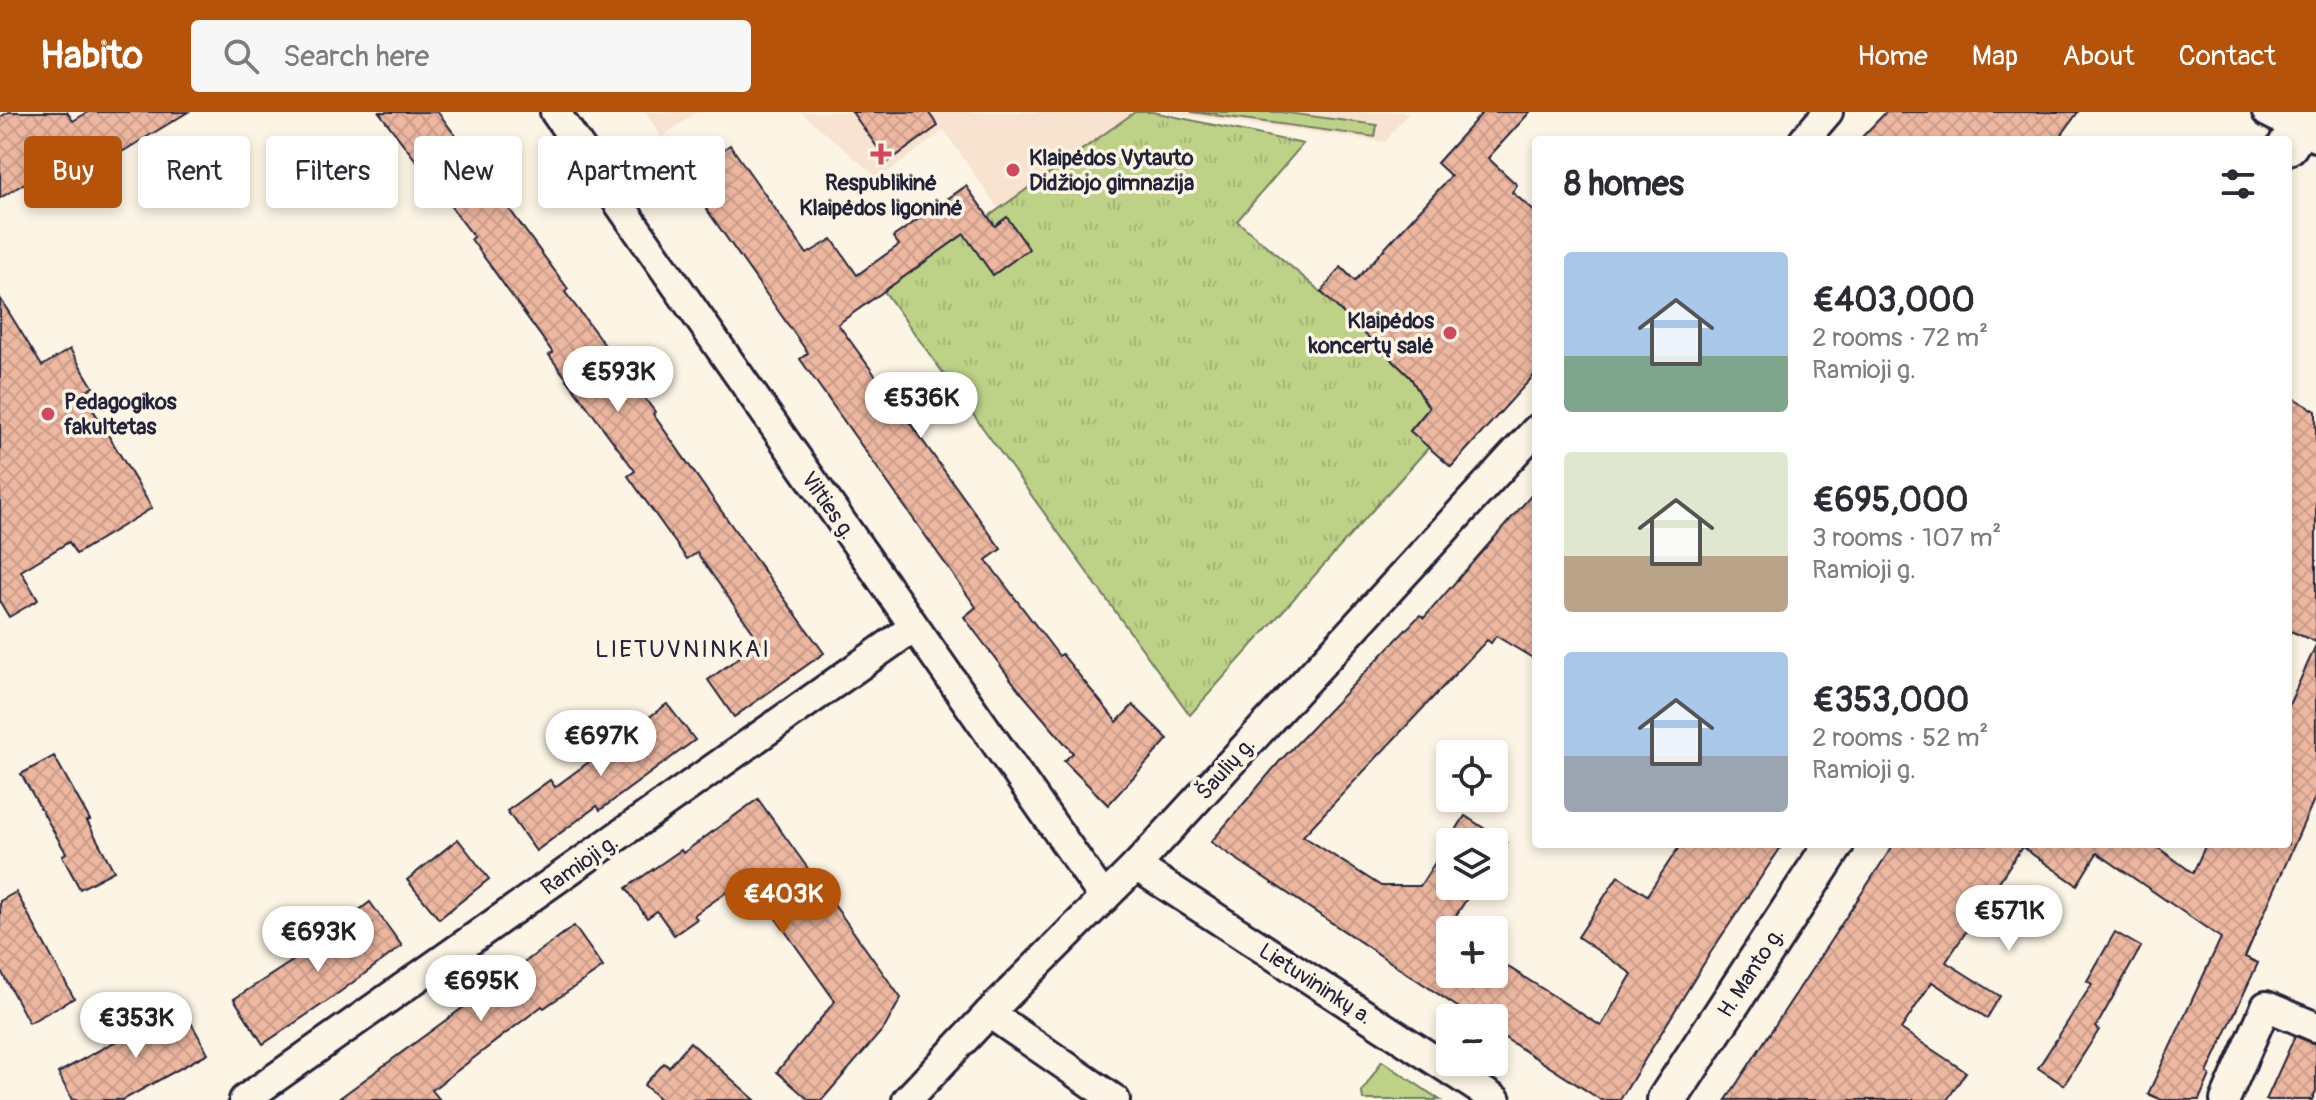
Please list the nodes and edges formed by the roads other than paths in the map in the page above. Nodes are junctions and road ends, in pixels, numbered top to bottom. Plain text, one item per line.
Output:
1 (555, 112) edge
2 (1828, 112) edge
3 (1807, 136) edge
4 (1532, 434) edge
5 (914, 627) junction
6 (1831, 848) edge
7 (1136, 866) junction
8 (1104, 898) junction
9 (989, 1013) junction
10 (2316, 1027) edge
11 (244, 1100) edge
12 (907, 1100) edge
13 (1115, 1100) edge
14 (1496, 1100) edge
15 (1667, 1100) edge
16 (2225, 1100) edge

1 - 5 street, Vilties g.
2 - 3 street
4 - 7 street, Šaulių g.
5 - 8 street, Vilties g.
5 - 11 street, Ramioji g.
6 - 15 main road, H. Manto g.
7 - 8 street, Šaulių g.
7 - 14 street, Lietuvininkų a.
8 - 9 street, Šaulių g.
9 - 12 street, Šaulių g.
9 - 13 street
10 - 16 street

